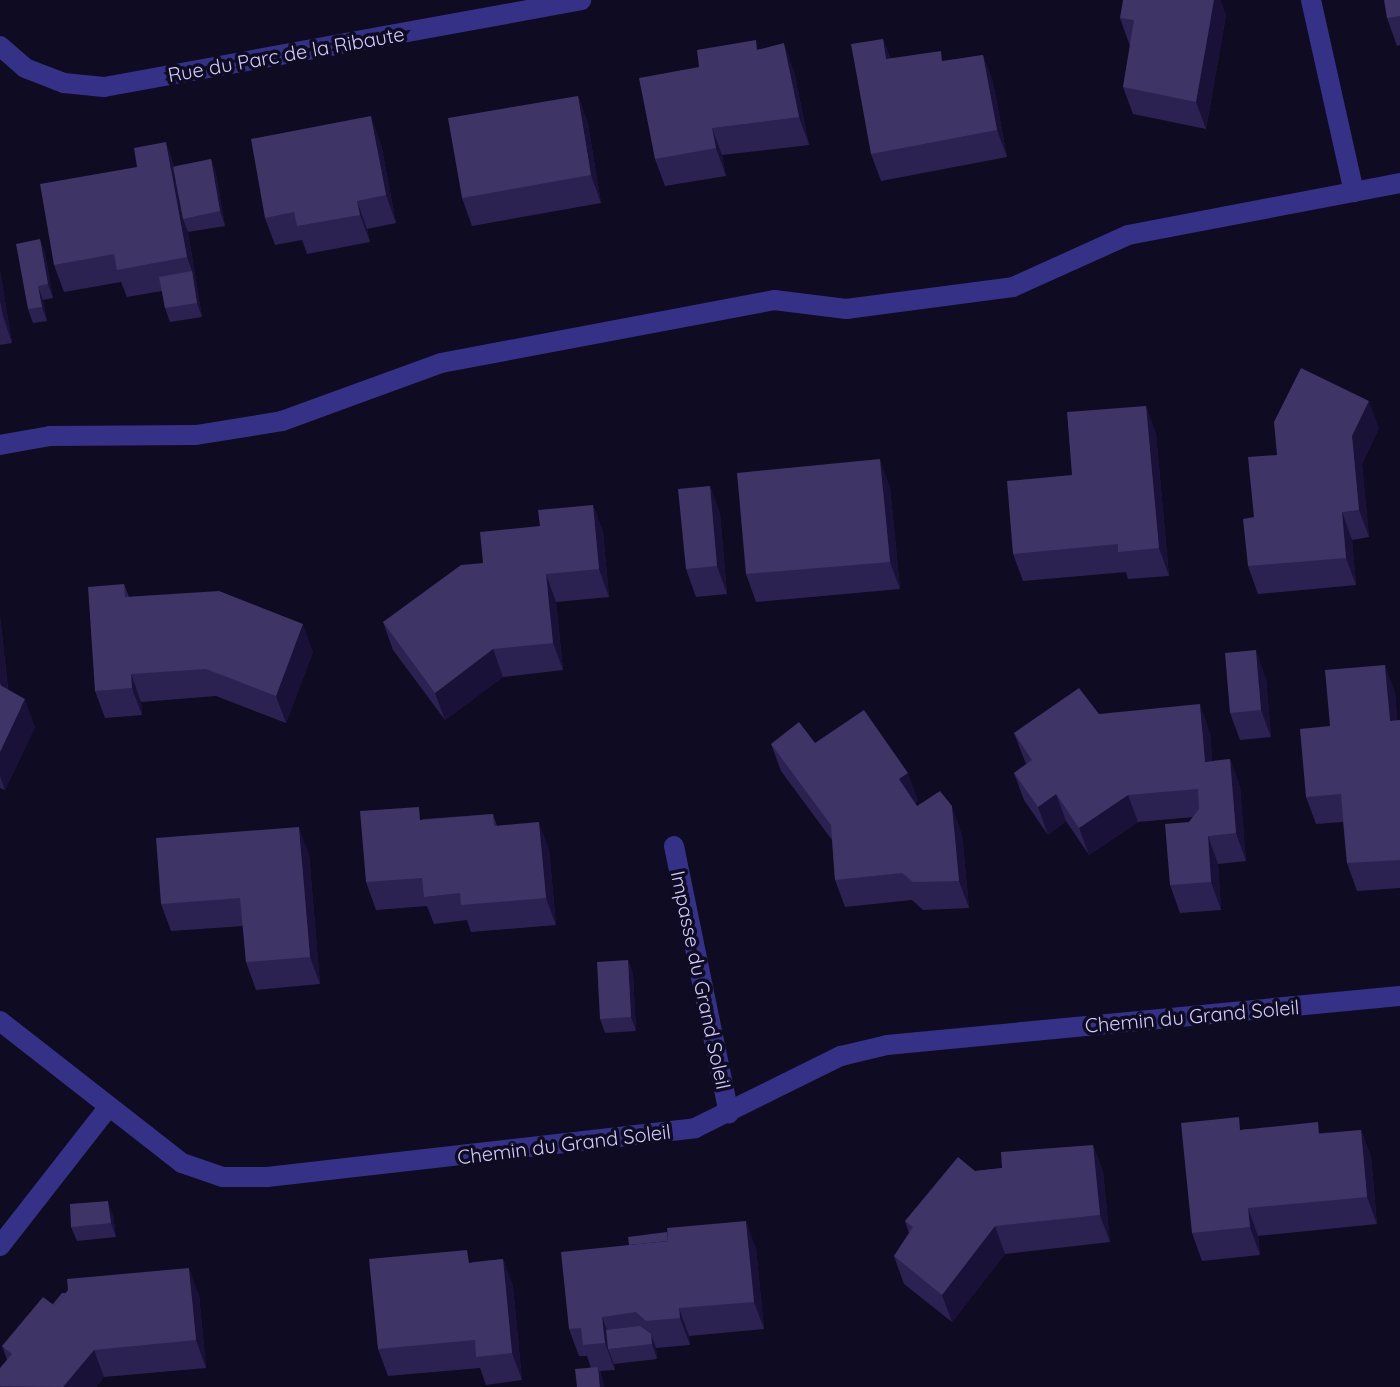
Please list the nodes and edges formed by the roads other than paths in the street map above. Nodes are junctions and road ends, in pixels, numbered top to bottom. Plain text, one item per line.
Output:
1 (581, 0) edge
2 (1311, 0) edge
3 (0, 46) edge
4 (1400, 183) edge
5 (1354, 192) junction
6 (0, 445) edge
7 (674, 846) dead end
8 (1400, 996) edge
9 (0, 1021) edge
10 (108, 1108) junction
11 (729, 1113) junction
12 (0, 1246) edge

1 - 3 street, Rue du Parc de la Ribaute
2 - 5 street
4 - 5 street
5 - 6 street
7 - 11 street, Impasse du Grand Soleil
8 - 11 street, Chemin du Grand Soleil
9 - 10 street, Chemin du Grand Soleil
10 - 11 street, Chemin du Grand Soleil
10 - 12 street

